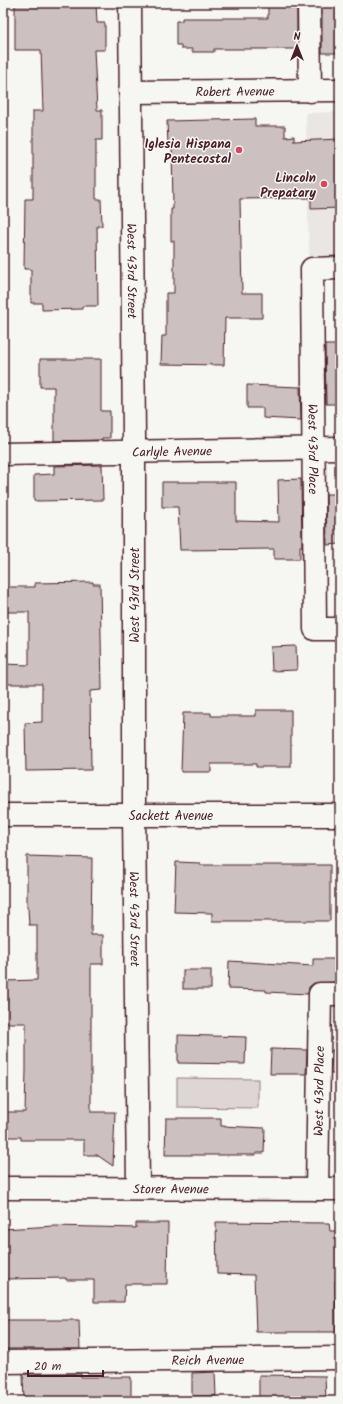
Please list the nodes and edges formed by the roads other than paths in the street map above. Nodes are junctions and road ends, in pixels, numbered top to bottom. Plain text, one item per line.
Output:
1 (130, 3) edge
2 (309, 3) edge
3 (340, 90) edge
4 (310, 91) junction
5 (130, 92) junction
6 (340, 268) edge
7 (313, 448) junction
8 (340, 448) edge
9 (134, 452) junction
10 (3, 454) edge
11 (340, 629) edge
12 (134, 814) junction
13 (340, 814) edge
14 (3, 815) edge
15 (330, 994) edge
16 (3, 1188) edge
17 (138, 1188) junction
18 (317, 1189) junction
19 (340, 1189) edge
20 (340, 1358) edge
21 (3, 1362) edge

1 - 5 street, West 43rd Street
2 - 4 street
3 - 4 street, Robert Avenue
4 - 5 street, Robert Avenue
5 - 9 street, West 43rd Street
6 - 7 street, West 43rd Place
7 - 8 street, Carlyle Avenue
7 - 9 street, Carlyle Avenue
7 - 11 street, West 43rd Place
9 - 10 street, Carlyle Avenue
9 - 12 street, West 43rd Street
12 - 13 street, Sackett Avenue
12 - 14 street, Sackett Avenue
12 - 17 street, West 43rd Street
15 - 18 street, West 43rd Place
16 - 17 street, Storer Avenue
17 - 18 street, Storer Avenue
18 - 19 street, Storer Avenue
20 - 21 street, Reich Avenue

